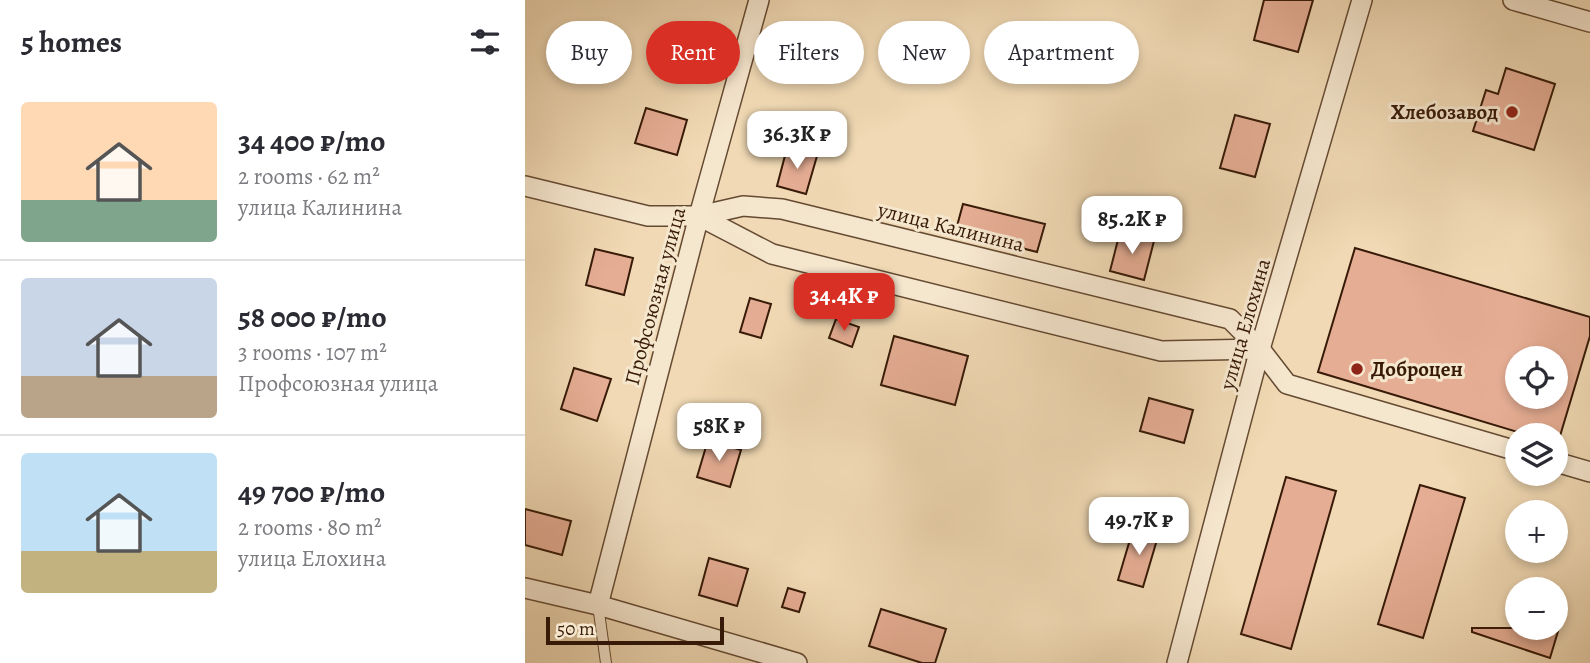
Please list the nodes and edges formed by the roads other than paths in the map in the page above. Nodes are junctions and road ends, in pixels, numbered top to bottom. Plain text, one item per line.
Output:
1 (759, 0) edge
2 (1362, 0) edge
3 (1513, 0) edge
4 (1590, 22) edge
5 (525, 186) edge
6 (699, 216) junction
7 (1260, 349) junction
8 (1505, 448) edge
9 (1568, 466) edge
10 (1590, 472) edge
11 (525, 588) edge
12 (598, 605) junction
13 (606, 663) edge
14 (797, 663) edge
15 (1177, 663) edge

1 - 6 street, Профсоюзная улица
2 - 7 street, улица Елохина
3 - 4 street
5 - 6 street, улица Калинина
6 - 7 street, улица Калинина
6 - 7 street, улица Калинина
6 - 12 street, Профсоюзная улица
7 - 8 street, улица Калинина
7 - 15 street, улица Елохина
9 - 10 street
11 - 12 street
12 - 13 lane
12 - 14 street

